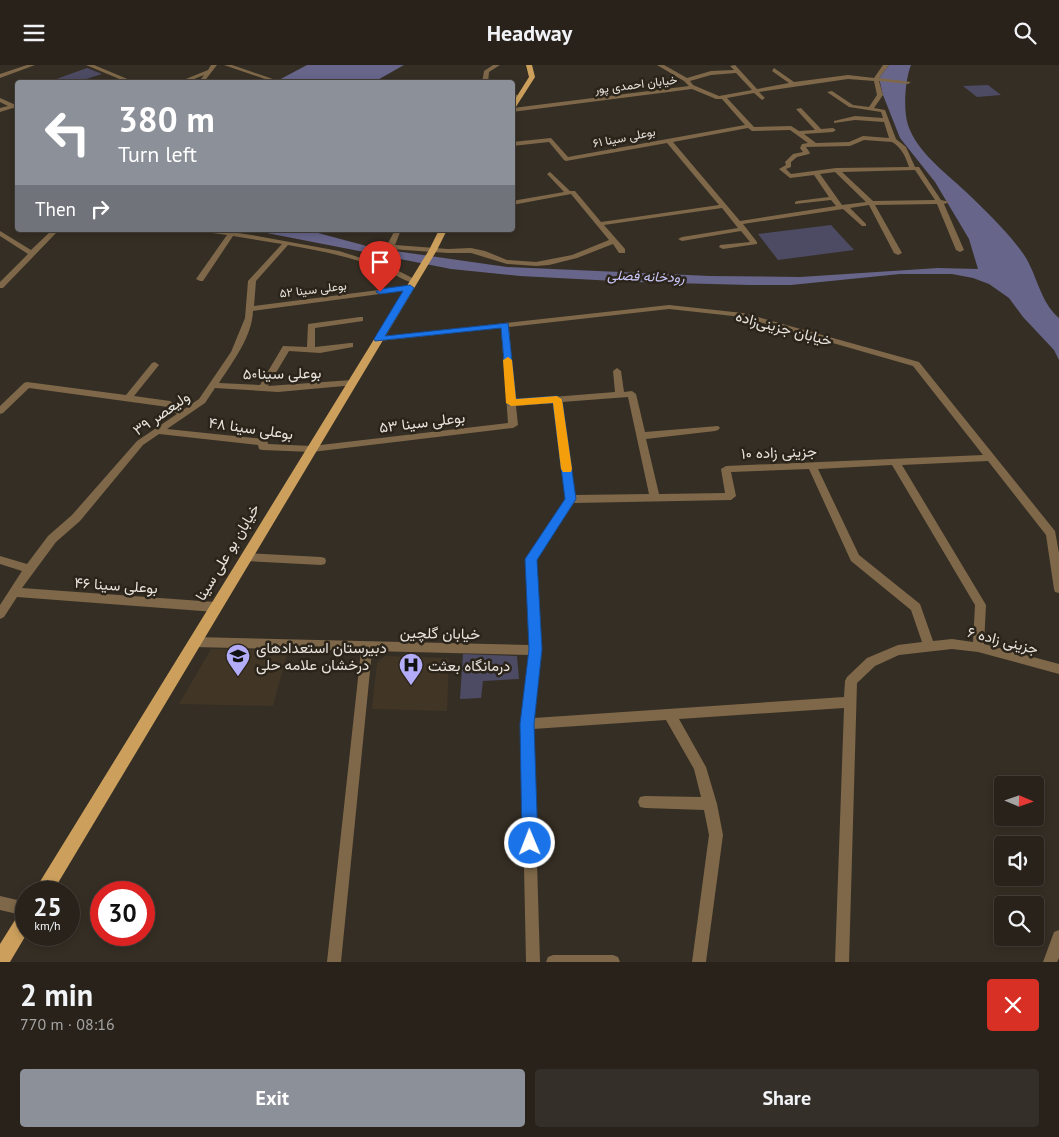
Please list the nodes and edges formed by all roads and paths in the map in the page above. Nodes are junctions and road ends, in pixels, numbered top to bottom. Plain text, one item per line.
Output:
1 (32, 65) edge
2 (89, 65) edge
3 (110, 65) edge
4 (214, 65) edge
5 (227, 65) edge
6 (497, 65) edge
7 (529, 65) edge
8 (660, 65) edge
9 (732, 65) edge
10 (886, 65) edge
11 (99, 69) junction
12 (774, 70) dead end
13 (210, 71) junction
14 (737, 71) junction
15 (0, 76) edge
16 (270, 79) dead end
17 (127, 80) edge
18 (186, 80) edge
19 (202, 80) edge
20 (486, 80) edge
21 (686, 80) junction
22 (877, 80) junction
23 (907, 82) dead end
24 (793, 84) junction
25 (693, 87) junction
26 (755, 91) junction
27 (830, 93) dead end
28 (515, 96) edge
29 (521, 96) junction
30 (723, 97) junction
31 (762, 97) dead end
32 (0, 100) edge
33 (515, 106) edge
34 (15, 107) edge
35 (799, 109) dead end
36 (871, 109) junction
37 (515, 110) edge
38 (0, 111) edge
39 (886, 120) junction
40 (836, 123) dead end
41 (749, 125) junction
42 (833, 130) dead end
43 (819, 131) junction
44 (799, 133) junction
45 (901, 139) dead end
46 (893, 140) junction
47 (668, 141) junction
48 (515, 144) edge
49 (815, 145) junction
50 (918, 168) junction
51 (836, 170) junction
52 (816, 173) junction
53 (550, 174) dead end
54 (569, 193) junction
55 (833, 198) junction
56 (515, 202) edge
57 (797, 203) dead end
58 (871, 203) junction
59 (943, 203) junction
60 (724, 206) junction
61 (842, 208) junction
62 (600, 224) junction
63 (864, 225) dead end
64 (740, 226) junction
65 (54, 232) edge
66 (218, 232) edge
67 (398, 232) edge
68 (442, 232) edge
69 (0, 233) edge
70 (231, 234) junction
71 (682, 239) dead end
72 (614, 241) junction
73 (286, 243) junction
74 (723, 247) dead end
75 (433, 250) junction
76 (960, 250) dead end
77 (622, 251) dead end
78 (898, 253) dead end
79 (32, 254) junction
80 (200, 279) dead end
81 (412, 285) junction
82 (0, 286) edge
83 (250, 309) junction
84 (360, 319) dead end
85 (505, 325) junction
86 (379, 339) junction
87 (350, 345) dead end
88 (311, 349) junction
89 (155, 365) dead end
90 (616, 371) dead end
91 (352, 383) junction
92 (213, 385) junction
93 (262, 389) junction
94 (620, 395) junction
95 (128, 399) junction
96 (557, 399) junction
97 (511, 403) junction
98 (0, 411) edge
99 (183, 414) junction
100 (715, 429) dead end
101 (156, 431) junction
102 (641, 436) junction
103 (312, 449) junction
104 (991, 459) junction
105 (896, 462) junction
106 (812, 466) junction
107 (655, 497) junction
108 (571, 499) junction
109 (246, 557) junction
110 (0, 560) edge
111 (321, 561) dead end
112 (29, 569) junction
113 (1058, 577) edge
114 (1059, 589) edge
115 (14, 592) junction
116 (215, 607) junction
117 (0, 613) edge
118 (194, 642) junction
119 (929, 645) junction
120 (367, 646) junction
121 (978, 647) junction
122 (536, 649) junction
123 (1059, 669) edge
124 (850, 702) junction
125 (669, 714) junction
126 (527, 724) junction
127 (645, 802) dead end
128 (710, 804) junction
129 (49, 881) edge
130 (0, 903) edge
131 (15, 906) edge
132 (15, 936) edge
133 (1059, 937) edge
134 (0, 961) edge
135 (334, 962) edge
136 (533, 962) edge
137 (553, 962) edge
138 (613, 962) edge
139 (699, 962) edge
140 (842, 962) edge
141 (1050, 962) edge

1 - 15 street
2 - 11 street
3 - 11 street
4 - 13 street
5 - 16 street
6 - 20 street
7 - 29 main road
8 - 21 street
9 - 14 street
10 - 22 street
11 - 17 street
12 - 24 street
13 - 18 street
13 - 19 street
14 - 21 street
14 - 26 street
21 - 25 street
22 - 23 street, خیابان احمدی پور
22 - 24 street, خیابان احمدی پور
22 - 36 street
24 - 26 street, خیابان احمدی پور
25 - 30 street, خیابان احمدی پور
25 - 37 street, خیابان احمدی پور
26 - 30 street, خیابان احمدی پور
26 - 31 street
27 - 36 street
28 - 29 street
29 - 33 main road
30 - 41 street
32 - 34 street
34 - 38 street
35 - 43 street
36 - 39 street
39 - 40 street
39 - 46 street
41 - 44 street, بوعلی سینا ۶۱
41 - 47 street, بوعلی سینا ۶۱
42 - 43 street
43 - 44 street
44 - 49 street
45 - 46 street
46 - 49 street
46 - 50 street
47 - 48 street, بوعلی سینا ۶۱
47 - 60 street
49 - 52 street
50 - 51 street
50 - 59 street
51 - 52 street
51 - 58 street
52 - 55 street
53 - 54 street
54 - 56 street
54 - 62 street
55 - 57 street
55 - 61 street
58 - 59 street
58 - 61 street
58 - 78 street
59 - 76 street
60 - 62 street
60 - 64 street
61 - 63 street
61 - 64 street
62 - 72 street
64 - 71 street
64 - 74 street
65 - 79 street
66 - 70 street
67 - 75 street
68 - 75 main road, خیابان بو علی سینا
69 - 79 street
70 - 73 street
70 - 80 street
72 - 75 street
72 - 77 street
73 - 81 street
73 - 83 street, ولیعصر ۳۹
75 - 81 main road, خیابان بو علی سینا
79 - 82 street
81 - 83 street, بوعلی سینا ۵۲
81 - 86 main road, خیابان بو علی سینا
83 - 92 street, ولیعصر ۳۹
84 - 88 street
85 - 86 street, خیابان جزینی‌زاده
85 - 97 street
85 - 104 street, خیابان جزینی‌زاده
86 - 91 main road, خیابان بو علی سینا
87 - 88 street
88 - 93 street
89 - 95 street
90 - 94 street
91 - 93 street, بوعلی سینا۵۰
91 - 103 main road, خیابان بو علی سینا
92 - 93 street, بوعلی سینا۵۰
92 - 99 street, ولیعصر ۳۹
94 - 96 street
94 - 102 street
95 - 98 street
95 - 99 street
96 - 97 street
96 - 108 street
97 - 103 street, بوعلی سینا ۵۳
99 - 101 street, ولیعصر ۳۹
100 - 102 street
101 - 103 street, بوعلی سینا ۴۸
101 - 112 street, ولیعصر ۳۹
102 - 107 street
103 - 109 main road, خیابان بو علی سینا
104 - 105 street, جزینی زاده ۱۰
104 - 113 street, خیابان جزینی‌زاده
105 - 106 street, جزینی زاده ۱۰
105 - 121 street
106 - 107 street, جزینی زاده ۱۰
106 - 119 street
107 - 108 street, جزینی زاده ۱۰
108 - 122 street
109 - 111 street
109 - 116 main road, خیابان بو علی سینا
110 - 112 street
112 - 115 street, ولیعصر ۳۹
113 - 114 street, خیابان جزینی‌زاده
115 - 116 street, بوعلی سینا ۴۶
115 - 117 street, ولیعصر ۳۹
116 - 118 main road, خیابان بو علی سینا
118 - 120 street, خیابان گلچین
118 - 129 main road, خیابان بو علی سینا
119 - 121 street, جزینی زاده ۶
119 - 124 street, جزینی زاده ۶
120 - 122 street, خیابان گلچین
120 - 135 street
121 - 123 street, جزینی زاده ۶
122 - 126 street
124 - 125 street
124 - 140 street, جزینی زاده ۶
125 - 126 street
125 - 128 street
126 - 136 street
127 - 128 street
128 - 139 street
130 - 131 street
132 - 134 main road
133 - 141 street
137 - 138 street

